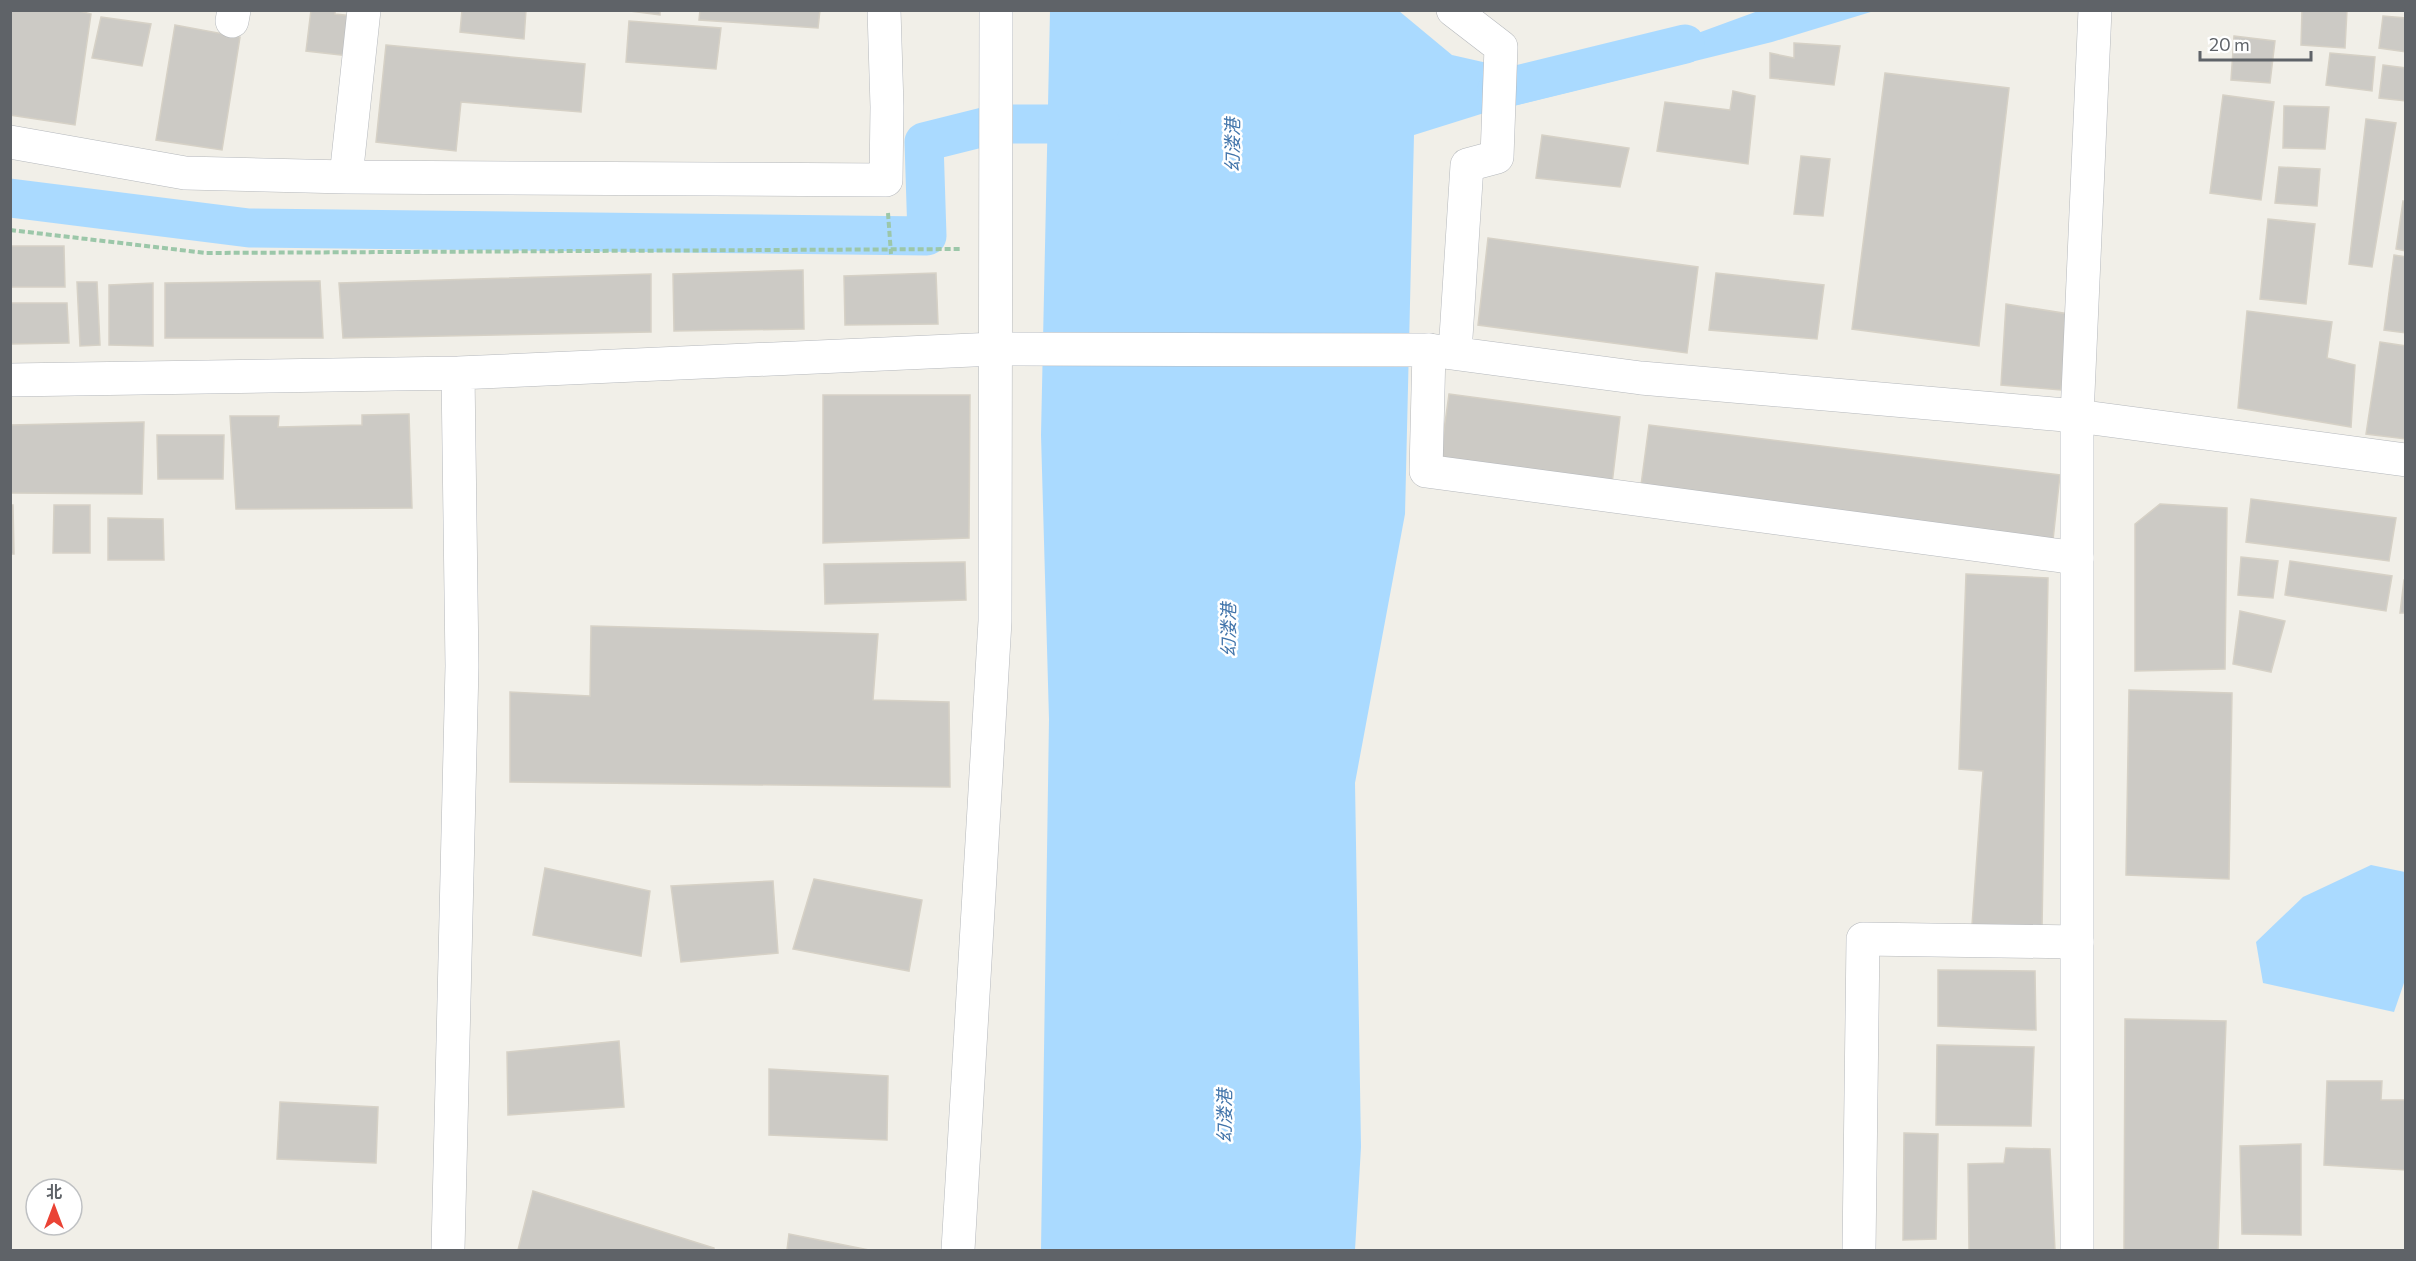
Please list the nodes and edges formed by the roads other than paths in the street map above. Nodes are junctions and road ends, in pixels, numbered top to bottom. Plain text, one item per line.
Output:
1 (364, 10) edge
2 (884, 10) edge
3 (996, 10) edge
4 (1453, 10) edge
5 (2095, 10) edge
6 (10, 142) edge
7 (346, 177) junction
8 (995, 349) junction
9 (1442, 351) junction
10 (458, 373) junction
11 (10, 380) edge
12 (2077, 416) junction
13 (2406, 460) edge
14 (2077, 558) junction
15 (2077, 942) junction
16 (448, 1251) edge
17 (958, 1251) edge
18 (1859, 1251) edge
19 (2077, 1251) edge

1 - 7 street
2 - 7 street
3 - 8 street
4 - 9 street
5 - 12 street
6 - 7 street
8 - 9 street
8 - 10 street
8 - 17 street
9 - 12 street
9 - 14 street
10 - 11 street
10 - 16 street
12 - 13 street
12 - 14 street
14 - 15 street
15 - 18 street
15 - 19 street

